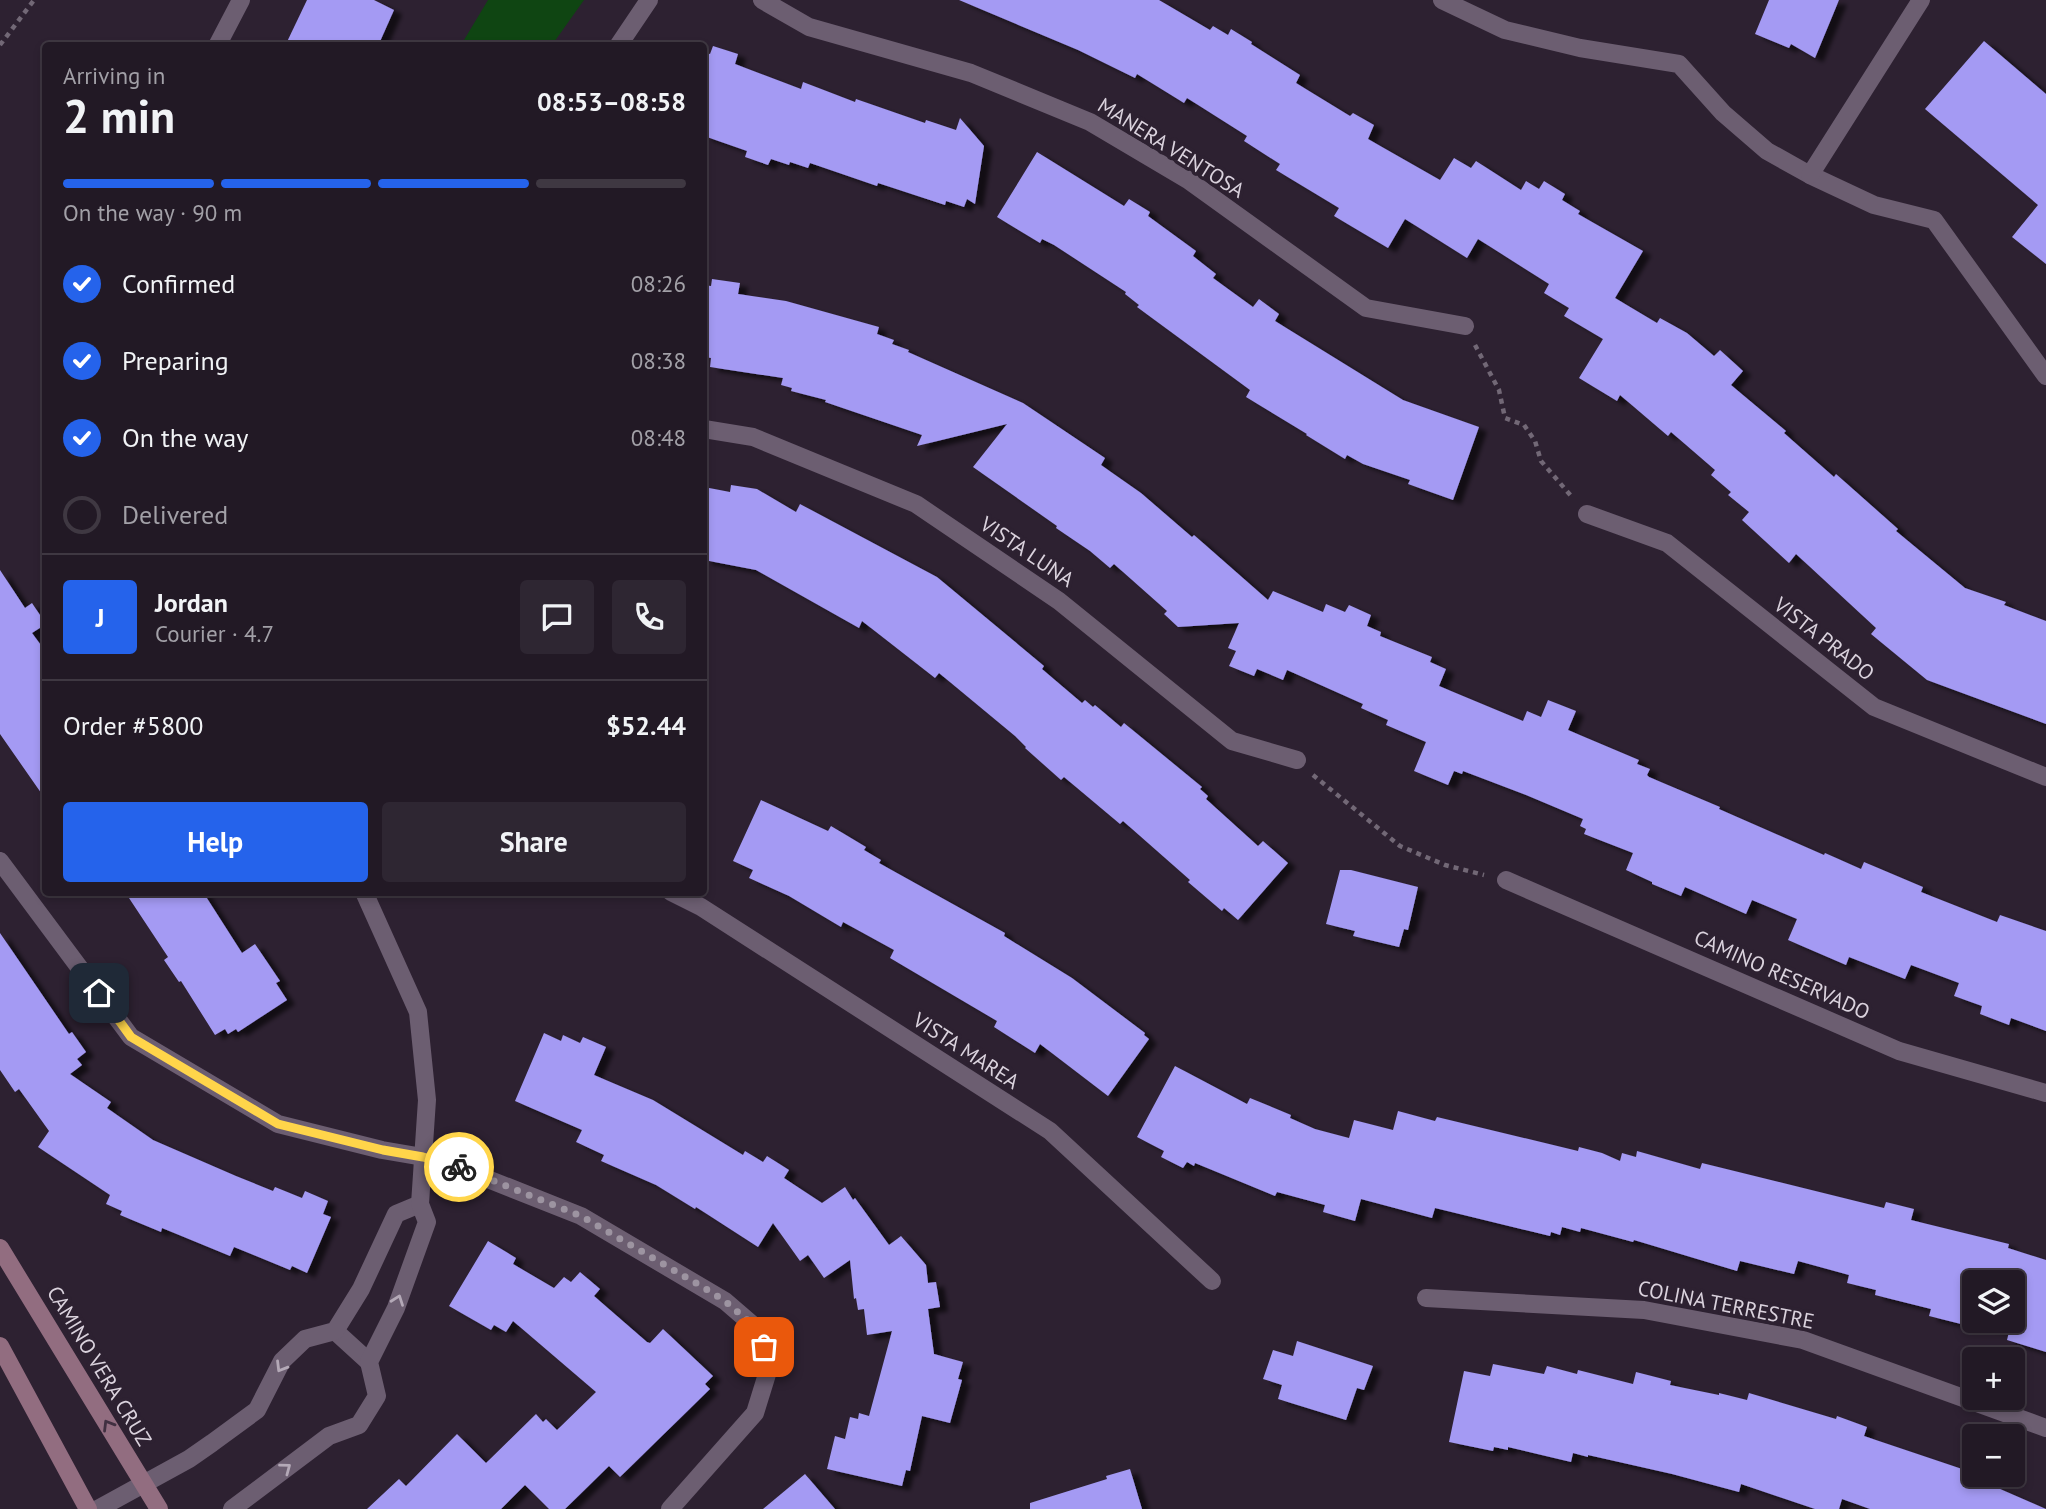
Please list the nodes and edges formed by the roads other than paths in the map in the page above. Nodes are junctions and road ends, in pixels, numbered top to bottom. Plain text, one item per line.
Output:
1 (241, 0) edge
2 (649, 0) edge
3 (762, 0) edge
4 (1442, 0) edge
5 (1921, 0) edge
6 (219, 42) edge
7 (621, 42) edge
8 (1810, 175) junction
9 (1465, 326) road end
10 (2046, 376) edge
11 (707, 429) edge
12 (1587, 513) road end
13 (1297, 760) road end
14 (2046, 777) edge
15 (0, 861) edge
16 (1506, 880) road end
17 (367, 896) edge
18 (678, 896) edge
19 (2046, 1093) edge
20 (423, 1157) junction
21 (420, 1204) junction
22 (0, 1248) edge
23 (1212, 1281) dead end
24 (1426, 1298) dead end
25 (335, 1331) junction
26 (0, 1346) edge
27 (369, 1362) junction
28 (2046, 1428) edge
29 (144, 1483) junction
30 (89, 1509) edge
31 (98, 1509) edge
32 (159, 1509) edge
33 (232, 1509) edge
34 (670, 1509) edge

1 - 6 street
2 - 7 street
3 - 9 street, MANERA VENTOSA
4 - 8 street
5 - 8 street
8 - 10 street
11 - 13 street, VISTA LUNA
12 - 14 street, VISTA PRADO
15 - 20 street
16 - 19 street, CAMINO RESERVADO
17 - 20 street
18 - 23 street, VISTA MAREA
20 - 21 street
20 - 34 street
21 - 25 street
27 -> 21 street
29 -> 22 main road, CAMINO VERA CRUZ
24 - 28 street, COLINA TERRESTRE
25 - 27 street
25 -> 29 street
26 - 30 main road
33 -> 27 street
29 - 31 street
29 - 32 main road, CAMINO VERA CRUZ

